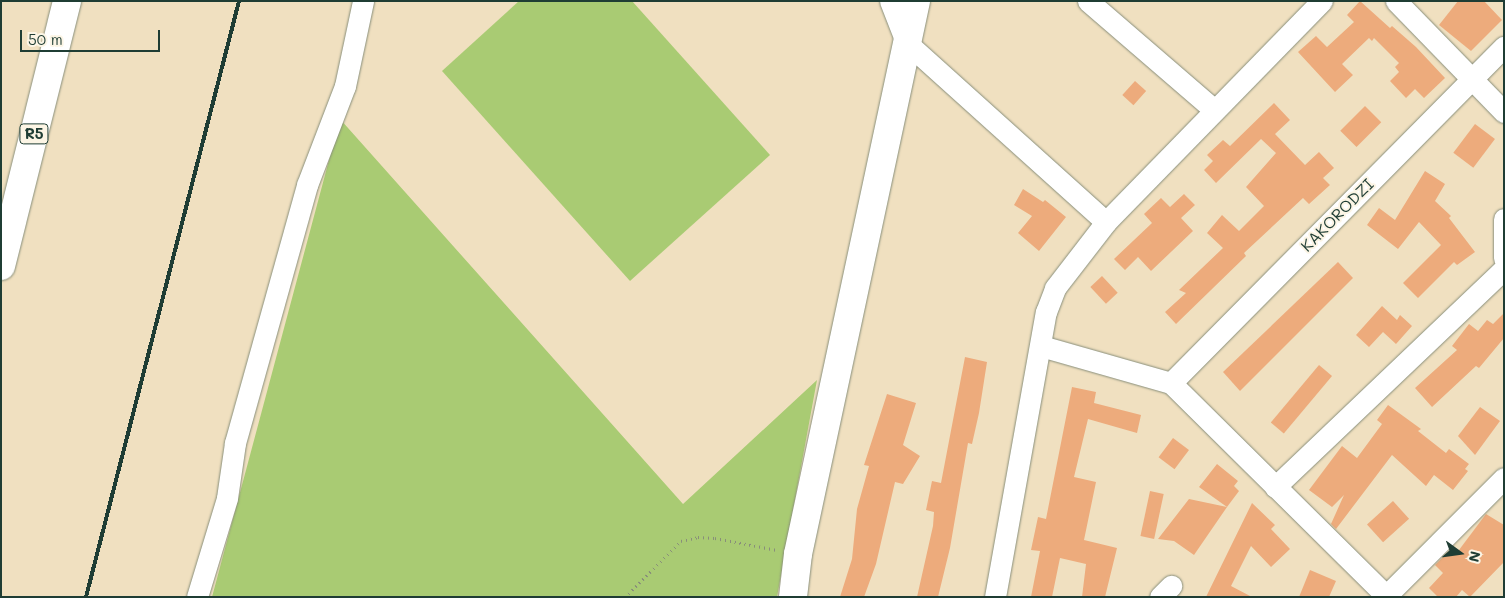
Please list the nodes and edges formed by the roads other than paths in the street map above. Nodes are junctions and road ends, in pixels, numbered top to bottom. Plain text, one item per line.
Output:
1 (67, 1) edge
2 (363, 1) edge
3 (890, 1) edge
4 (916, 1) edge
5 (1088, 1) edge
6 (1322, 1) edge
7 (1396, 1) edge
8 (906, 42) junction
9 (1504, 48) edge
10 (1470, 80) junction
11 (1213, 109) junction
12 (1504, 112) edge
13 (1504, 219) edge
14 (1106, 222) junction
15 (1504, 258) edge
16 (1, 266) edge
17 (1504, 269) edge
18 (1041, 346) junction
19 (1170, 383) junction
20 (1504, 478) edge
21 (1275, 487) junction
22 (197, 597) edge
23 (792, 597) edge
24 (995, 597) edge
25 (1386, 597) edge

1 - 16 main road, R5
2 - 22 street
3 - 8 street
4 - 8 main road
5 - 11 street
6 - 11 street
7 - 10 street
8 - 14 street
8 - 23 main road
9 - 10 street, KAKORODZI
10 - 12 street
10 - 19 street, KAKORODZI
11 - 14 street
13 - 15 street
14 - 18 street
17 - 21 street
18 - 19 street
18 - 24 street
19 - 21 street
20 - 25 street
21 - 25 street

